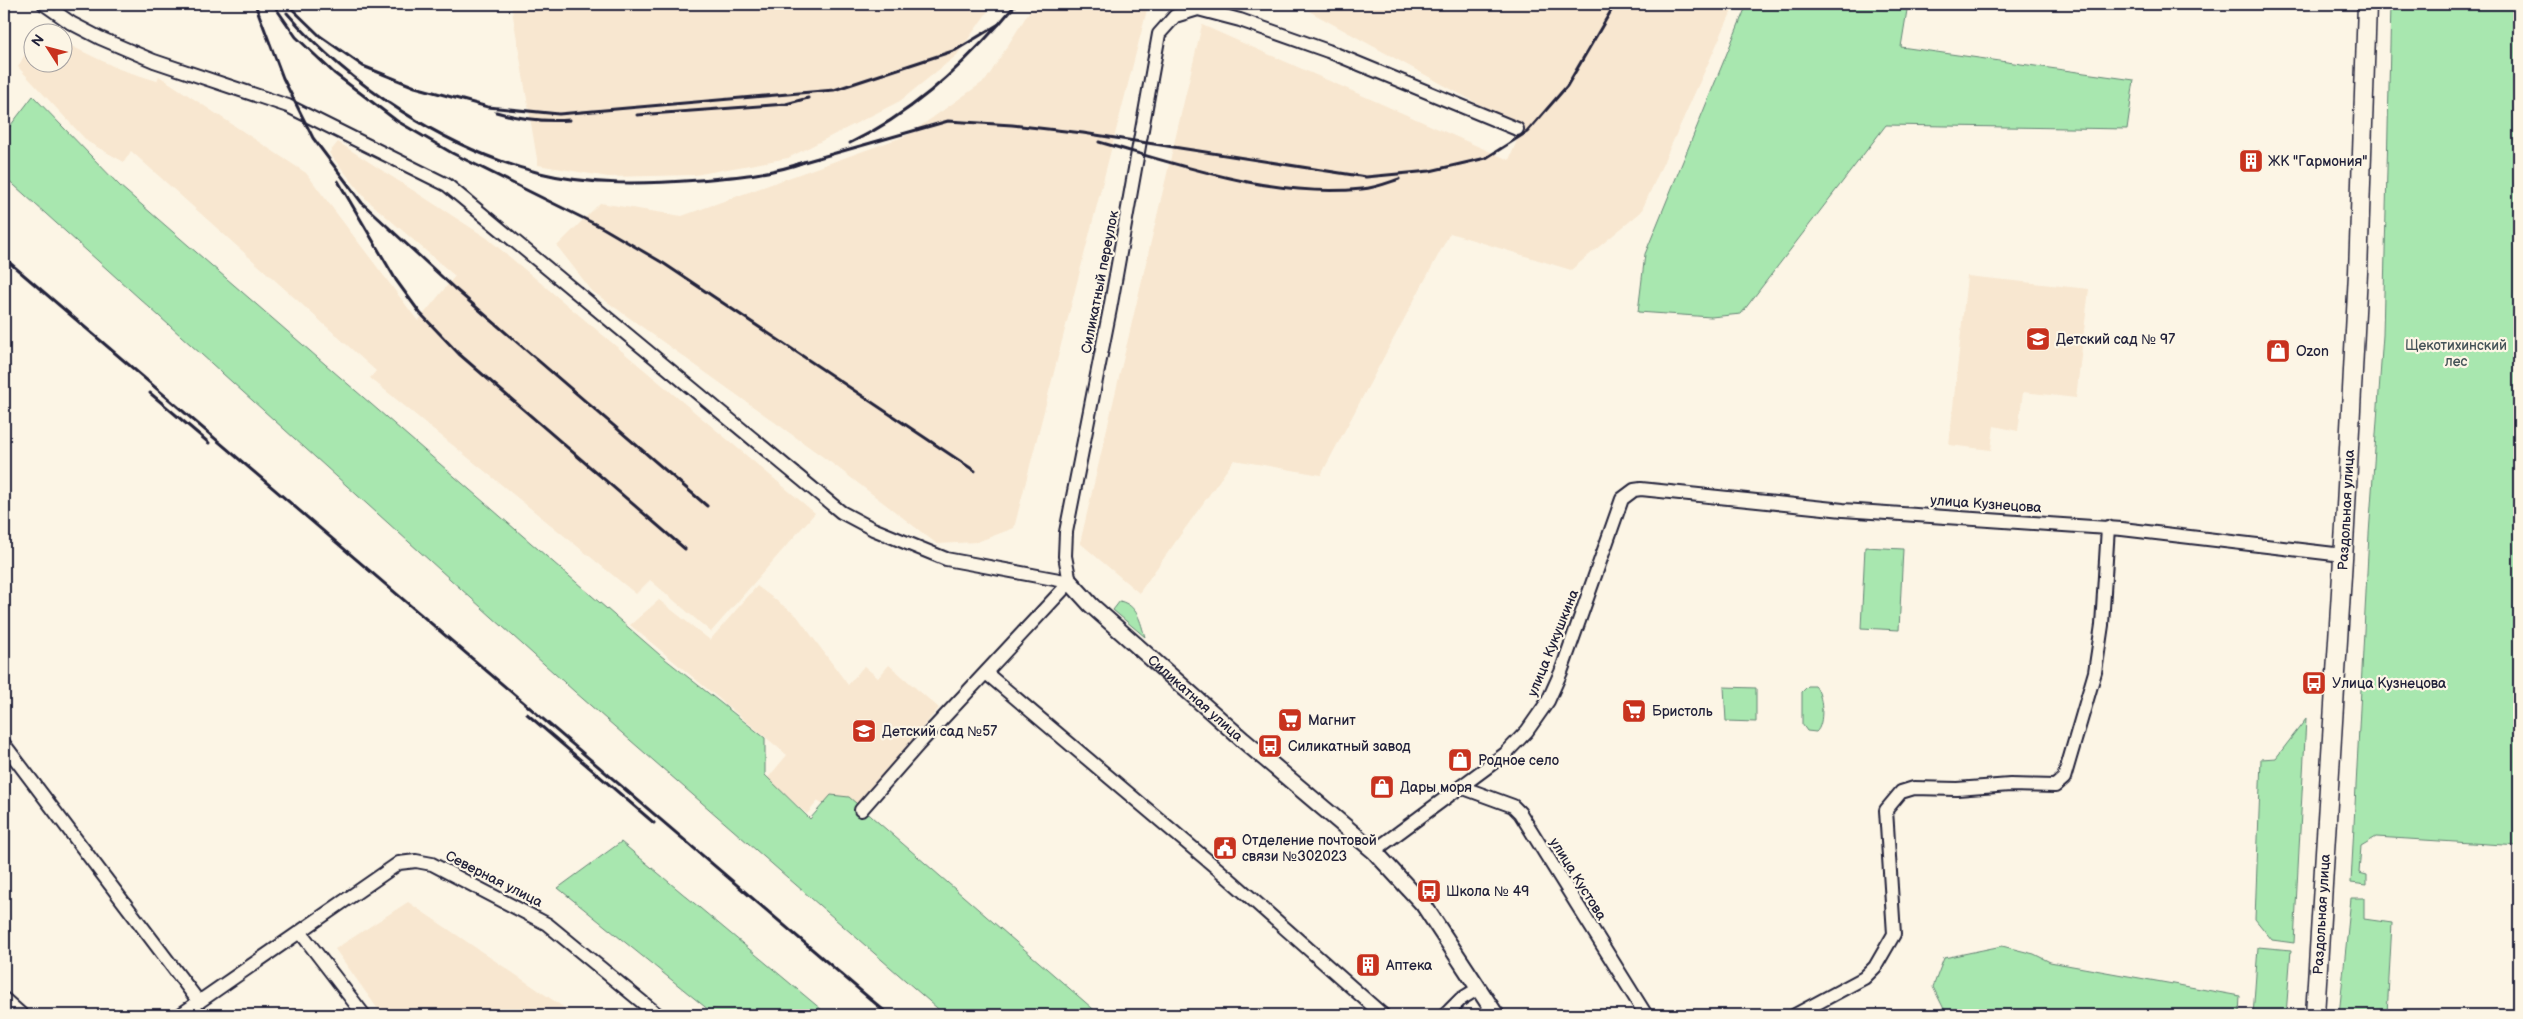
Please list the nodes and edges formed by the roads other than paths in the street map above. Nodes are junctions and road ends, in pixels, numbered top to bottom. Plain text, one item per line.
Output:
1 (44, 4) edge
2 (2367, 4) edge
3 (1517, 129) dead end
4 (1628, 493) joint
5 (2108, 528) junction
6 (2342, 555) junction
7 (1070, 582) junction
8 (986, 673) junction
9 (4, 744) edge
10 (1461, 787) junction
11 (861, 810) dead end
12 (1374, 851) junction
13 (301, 933) junction
14 (1479, 988) junction
15 (4, 999) edge
16 (199, 1002) junction
17 (22, 1015) edge
18 (180, 1015) edge
19 (364, 1015) edge
20 (658, 1015) edge
21 (1384, 1015) edge
22 (1445, 1015) edge
23 (1496, 1015) edge
24 (1646, 1015) edge
25 (1795, 1015) edge
26 (2316, 1015) edge

1 - 7 street
2 - 6 main road, Раздольная улица
3 - 7 street, Силикатный переулок
4 - 5 street, улица Кузнецова
4 - 10 street, улица Кукушкина
5 - 6 street, улица Кузнецова
5 - 25 street
6 - 26 main road, Раздольная улица
7 - 8 street
7 - 12 street, Силикатная улица
8 - 11 street
8 - 21 street
9 - 16 street
10 - 12 street, улица Кукушкина
10 - 24 street, улица Кустова
12 - 14 street, Силикатная улица
13 - 16 street, Северная улица
13 - 19 street
13 - 20 street, Северная улица
14 - 22 street
14 - 23 street, Силикатная улица
15 - 17 street
16 - 18 street, Северная улица

